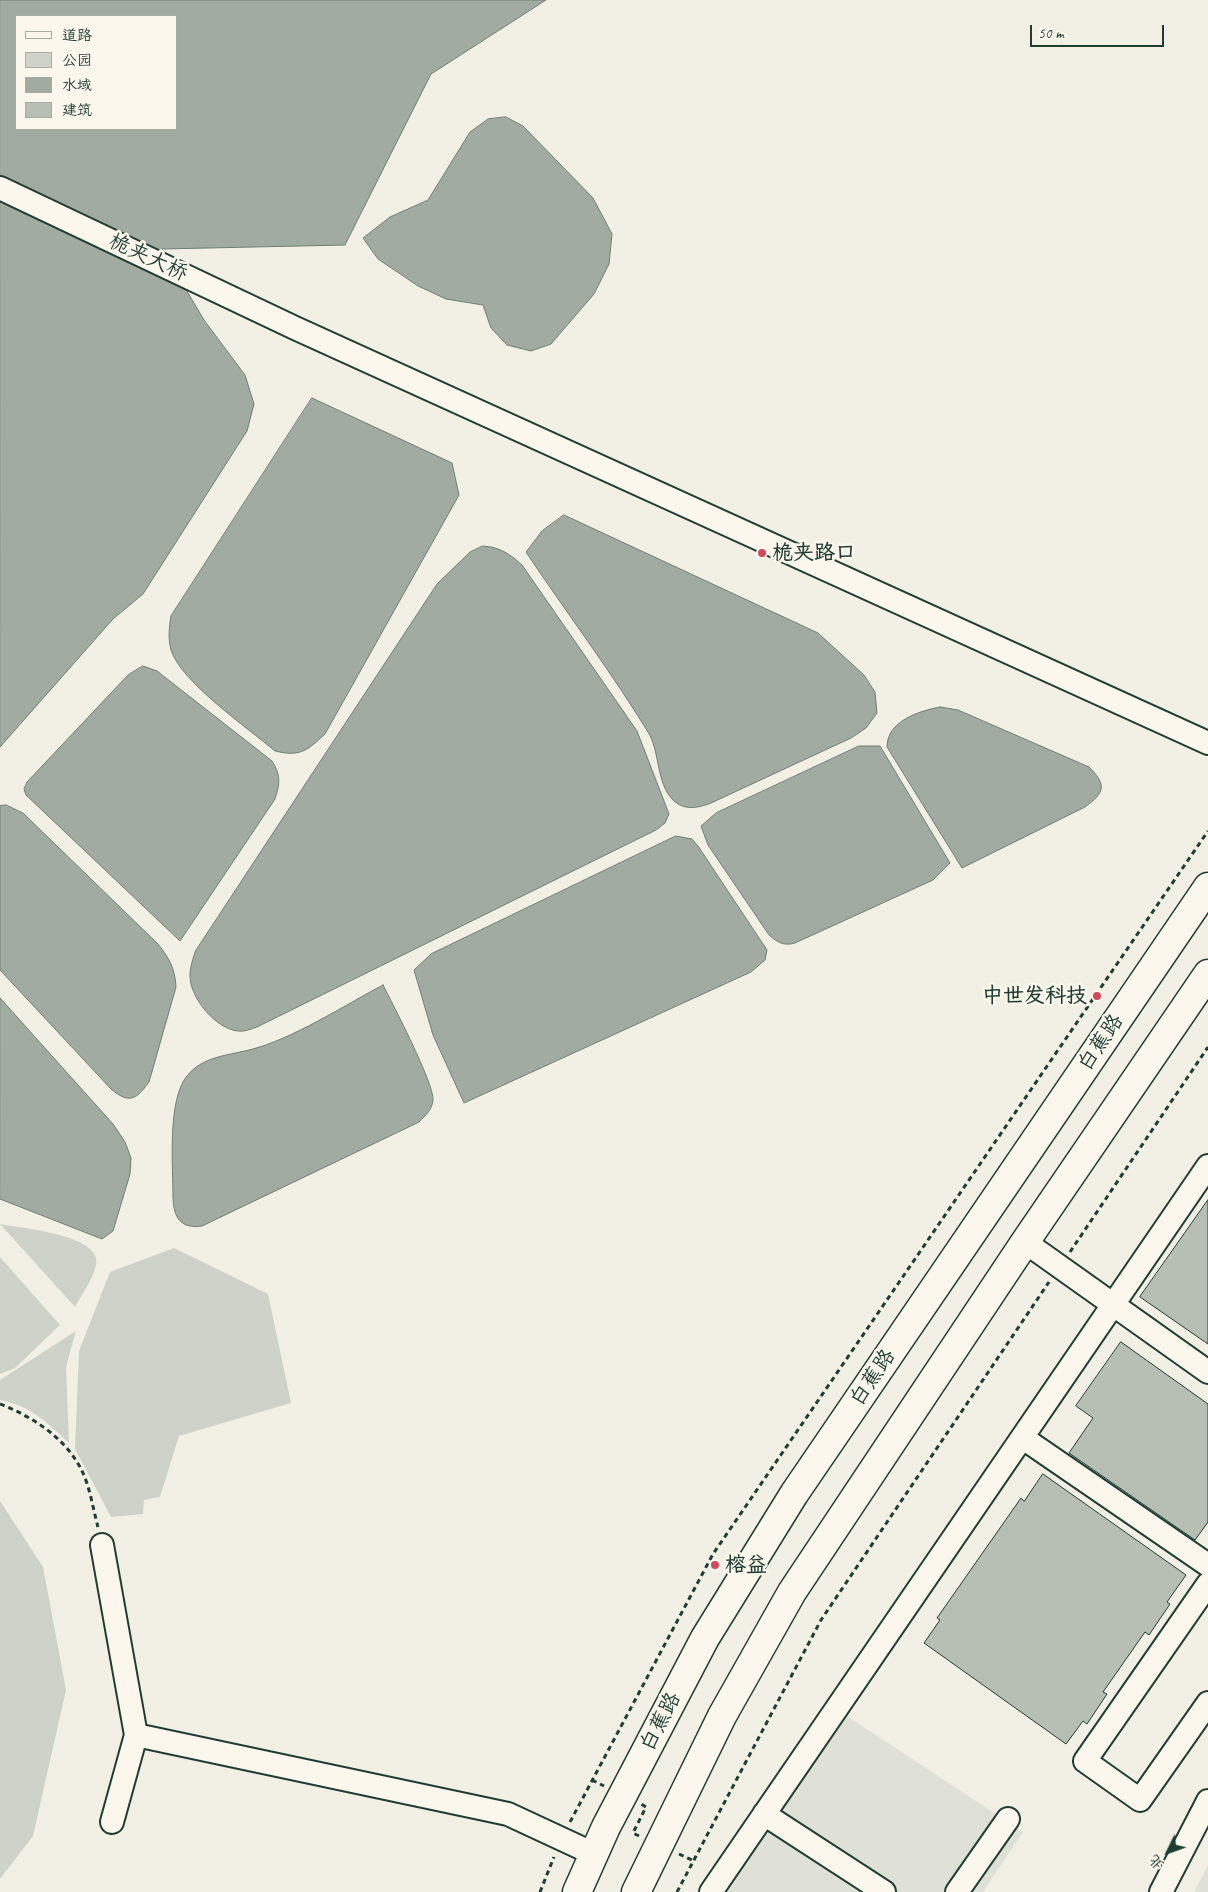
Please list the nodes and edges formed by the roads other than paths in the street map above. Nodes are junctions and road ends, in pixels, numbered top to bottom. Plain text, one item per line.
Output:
1 (0, 188) edge
2 (1208, 743) edge
3 (1208, 887) edge
4 (1208, 974) edge
5 (1208, 1166) edge
6 (1025, 1242) junction
7 (1113, 1306) junction
8 (1208, 1372) edge
9 (1023, 1438) junction
10 (102, 1545) road end
11 (1208, 1566) edge
12 (1208, 1584) edge
13 (1208, 1703) edge
14 (136, 1735) junction
15 (1208, 1801) edge
16 (764, 1814) junction
17 (1008, 1819) dead end
18 (112, 1822) dead end
19 (594, 1854) junction
20 (577, 1892) edge
21 (636, 1892) edge
22 (711, 1892) edge
23 (884, 1892) edge
24 (956, 1892) edge
25 (1161, 1892) edge

1 - 2 street, 桅夹大桥
3 - 19 main road, 白蕉路
4 - 6 main road
5 - 7 street
6 - 7 street
6 - 21 main road
7 - 8 street
7 - 9 street
9 - 11 street
9 - 16 street
10 - 14 street
12 - 13 street
14 - 18 street
14 - 19 street
15 - 25 street
16 - 22 street
16 - 23 street
17 - 24 street
19 - 20 main road, 白蕉路

